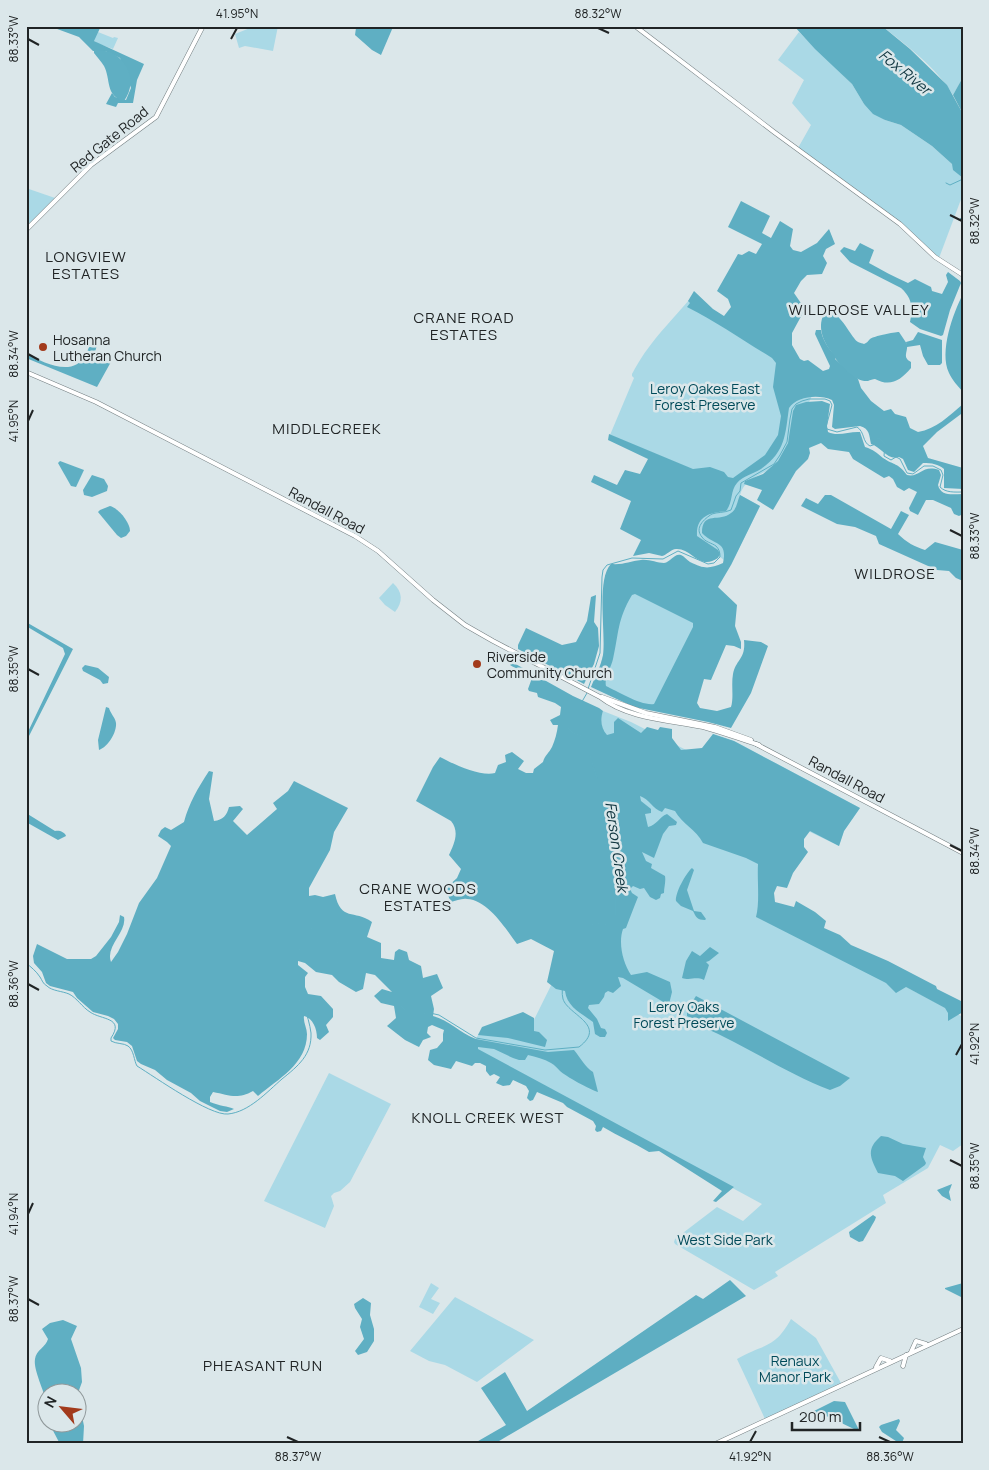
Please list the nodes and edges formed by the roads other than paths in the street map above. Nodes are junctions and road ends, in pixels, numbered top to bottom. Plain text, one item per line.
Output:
1 (203, 26) edge
2 (635, 26) edge
3 (26, 230) edge
4 (963, 275) edge
5 (26, 372) edge
6 (963, 853) edge
7 (963, 1329) edge
8 (929, 1344) junction
9 (908, 1354) junction
10 (894, 1360) junction
11 (874, 1369) junction
12 (715, 1444) edge

1 - 3 main road, Red Gate Road
2 - 4 main road
5 - 6 main road, Randall Road
7 - 8 main road
8 - 9 main road
8 - 9 main road
9 - 10 main road
9 - 10 main road
10 - 11 main road
10 - 11 main road
11 - 12 main road

